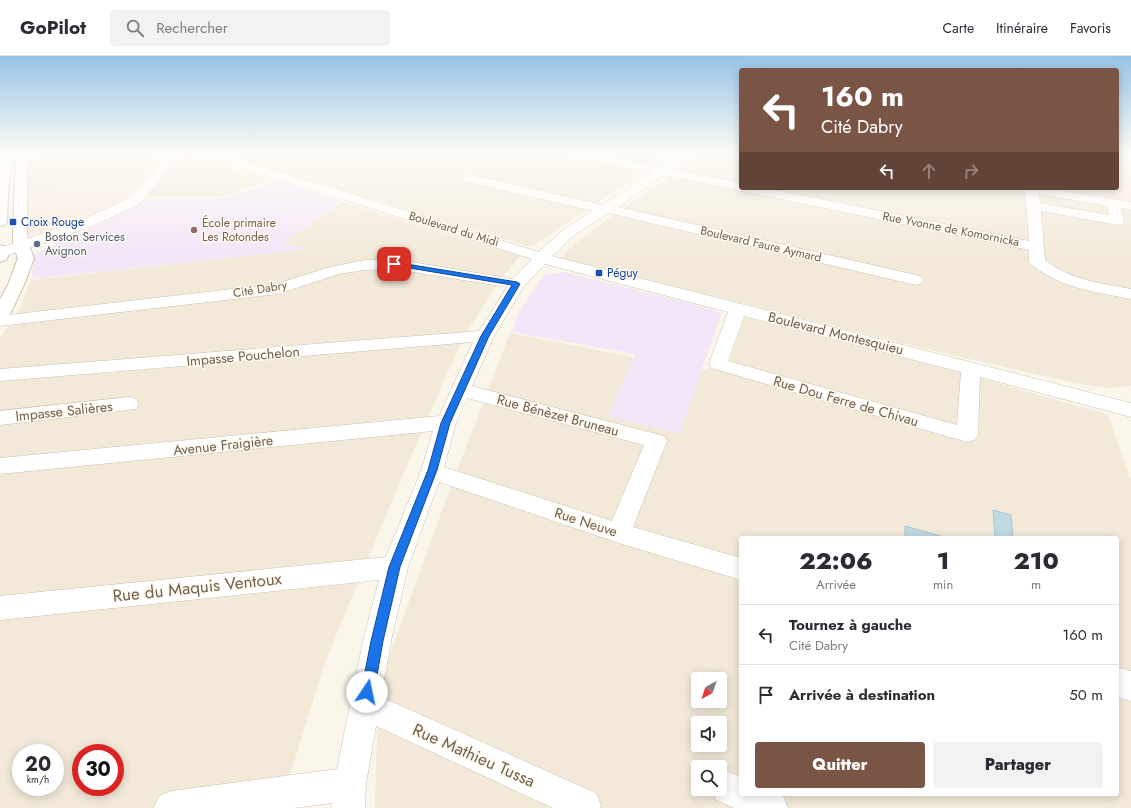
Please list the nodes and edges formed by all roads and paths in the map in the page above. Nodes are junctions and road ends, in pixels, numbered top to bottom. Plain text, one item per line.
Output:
1 (2, 188) edge
2 (22, 188) edge
3 (146, 188) edge
4 (319, 188) edge
5 (511, 188) edge
6 (637, 188) edge
7 (757, 190) edge
8 (1030, 190) edge
9 (1040, 190) edge
10 (1113, 203) junction
11 (1034, 206) junction
12 (1131, 206) edge
13 (606, 209) junction
14 (0, 223) edge
15 (0, 238) edge
16 (21, 246) junction
17 (1036, 247) junction
18 (0, 250) edge
19 (0, 253) edge
20 (0, 257) edge
21 (541, 257) junction
22 (916, 280) dead end
23 (517, 284) junction
24 (1131, 294) edge
25 (738, 308) junction
26 (0, 316) edge
27 (0, 321) edge
28 (485, 336) junction
29 (971, 368) junction
30 (0, 375) edge
31 (461, 390) junction
32 (129, 404) dead end
33 (1131, 410) edge
34 (0, 418) edge
35 (446, 423) junction
36 (0, 466) edge
37 (432, 470) junction
38 (619, 533) junction
39 (395, 567) junction
40 (739, 568) edge
41 (0, 608) edge
42 (1119, 683) edge
43 (1131, 686) edge
44 (365, 705) junction
45 (728, 788) dead end
46 (739, 793) edge
47 (349, 796) edge
48 (745, 796) edge
49 (584, 805) dead end
50 (171, 808) edge
51 (771, 808) edge

1 - 14 main road
2 - 16 main road
3 - 16 street
4 - 21 street, Boulevard du Midi
5 - 13 street, Boulevard Faure Aymard
6 - 13 street
7 - 17 street, Rue Yvonne de Komornicka
8 - 11 street
9 - 10 street
10 - 11 street
10 - 12 street
11 - 17 street
13 - 21 street
13 - 22 street, Boulevard Faure Aymard
14 - 15 main road
16 - 19 street
16 - 26 main road
17 - 24 street
18 - 19 main road
19 - 20 main road
21 - 23 street
21 - 25 street, Boulevard Montesquieu
23 - 27 street, Cité Dabry
23 - 28 street
25 - 29 street, Boulevard Montesquieu
25 - 29 street, Rue Dou Ferre de Chivau
28 - 30 street, Impasse Pouchelon
28 - 31 street
29 - 33 street, Boulevard Montesquieu
31 - 35 street
31 - 38 street, Rue Bénèzet Bruneau
32 - 34 street, Impasse Salières
35 - 36 street, Avenue Fraigière
35 - 37 street
37 - 38 street, Rue Neuve
37 - 39 street
38 - 40 street, Rue Neuve
39 - 41 street, Rue du Maquis Ventoux
39 - 44 street
42 - 43 street
44 - 47 street
44 - 49 street, Rue Mathieu Tussa
45 - 46 street
47 - 50 street
48 - 51 street

